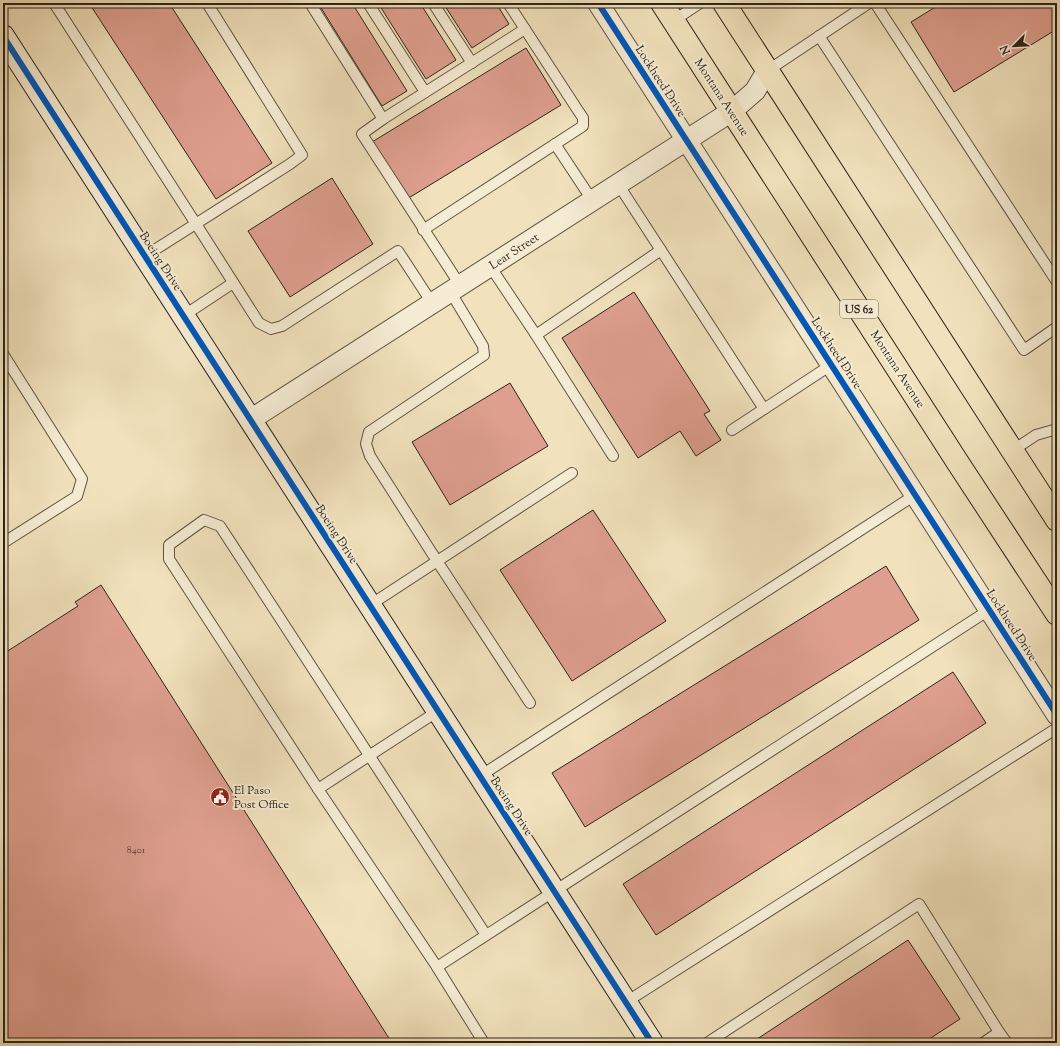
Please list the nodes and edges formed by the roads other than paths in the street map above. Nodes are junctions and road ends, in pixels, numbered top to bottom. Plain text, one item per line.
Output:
1 (54, 3) edge
2 (207, 3) edge
3 (310, 3) edge
4 (368, 3) edge
5 (433, 3) edge
6 (508, 3) edge
7 (598, 3) edge
8 (700, 3) edge
9 (724, 3) edge
10 (869, 3) edge
11 (875, 3) edge
12 (668, 12) edge
13 (525, 29) junction
14 (819, 36) junction
15 (5, 45) edge
16 (472, 62) junction
17 (767, 71) junction
18 (425, 92) junction
19 (732, 112) junction
20 (383, 118) junction
21 (687, 140) junction
22 (555, 144) junction
23 (618, 184) junction
24 (592, 200) junction
25 (196, 224) junction
26 (423, 230) junction
27 (661, 250) junction
28 (145, 256) junction
29 (490, 266) junction
30 (1057, 282) edge
31 (233, 283) junction
32 (455, 288) junction
33 (432, 303) junction
34 (183, 316) junction
35 (1057, 327) edge
36 (536, 335) junction
37 (3, 354) edge
38 (831, 365) junction
39 (764, 409) junction
40 (250, 420) junction
41 (1057, 429) edge
42 (732, 430) dead end
43 (1012, 451) junction
44 (613, 456) dead end
45 (572, 473) dead end
46 (915, 495) junction
47 (1057, 520) edge
48 (3, 543) edge
49 (437, 561) junction
50 (370, 605) junction
51 (989, 610) junction
52 (1057, 614) edge
53 (530, 703) dead end
54 (438, 711) junction
55 (1057, 715) edge
56 (1057, 728) edge
57 (369, 756) junction
58 (480, 776) junction
59 (318, 789) junction
60 (554, 891) junction
61 (486, 935) junction
62 (437, 967) junction
63 (626, 1002) junction
64 (999, 1032) junction
65 (484, 1043) edge
66 (652, 1043) edge
67 (707, 1043) edge
68 (983, 1043) edge
69 (1007, 1043) edge

1 - 25 lane
2 - 25 lane
3 - 20 lane
4 - 18 lane
5 - 16 lane
6 - 13 lane
7 - 21 street, Lockheed Drive
8 - 12 lane
9 - 17 highway
10 - 14 lane
11 - 30 lane
12 - 19 highway, Montana Avenue / US 62
13 - 16 lane
13 - 22 lane
14 - 17 lane
14 - 35 lane
15 - 28 street, Boeing Drive
16 - 18 lane
17 - 19 street, Lear Street
17 - 43 highway
18 - 20 lane
19 - 21 street, Lear Street
19 - 52 highway, Montana Avenue / US 62
20 - 26 lane
21 - 23 street, Lear Street
21 - 38 street, Lockheed Drive
22 - 24 lane
22 - 26 lane
23 - 24 street, Lear Street
23 - 27 lane
24 - 29 street, Lear Street
25 - 28 lane
25 - 31 lane
26 - 32 lane
27 - 36 lane
27 - 39 lane
28 - 34 street, Boeing Drive
29 - 32 street, Lear Street
29 - 36 lane
31 - 33 lane
31 - 34 lane
32 - 33 street, Lear Street
32 - 49 lane
33 - 40 street, Lear Street
34 - 40 street, Boeing Drive
36 - 44 lane
37 - 48 lane
38 - 39 lane
38 - 46 street, Lockheed Drive
39 - 42 lane
40 - 50 street, Boeing Drive
41 - 43 lane
43 - 47 highway
45 - 49 lane
46 - 51 street, Lockheed Drive
46 - 58 lane
49 - 50 lane
49 - 53 lane
50 - 54 street, Boeing Drive
51 - 55 street, Lockheed Drive
51 - 60 lane
54 - 57 lane
54 - 58 street, Boeing Drive
56 - 63 lane
57 - 59 lane
57 - 59 lane
57 - 61 lane
58 - 60 street, Boeing Drive
59 - 62 lane
60 - 61 lane
60 - 63 street, Boeing Drive
61 - 62 lane
62 - 65 lane
63 - 66 street, Boeing Drive
64 - 67 lane
64 - 68 lane
64 - 69 lane

